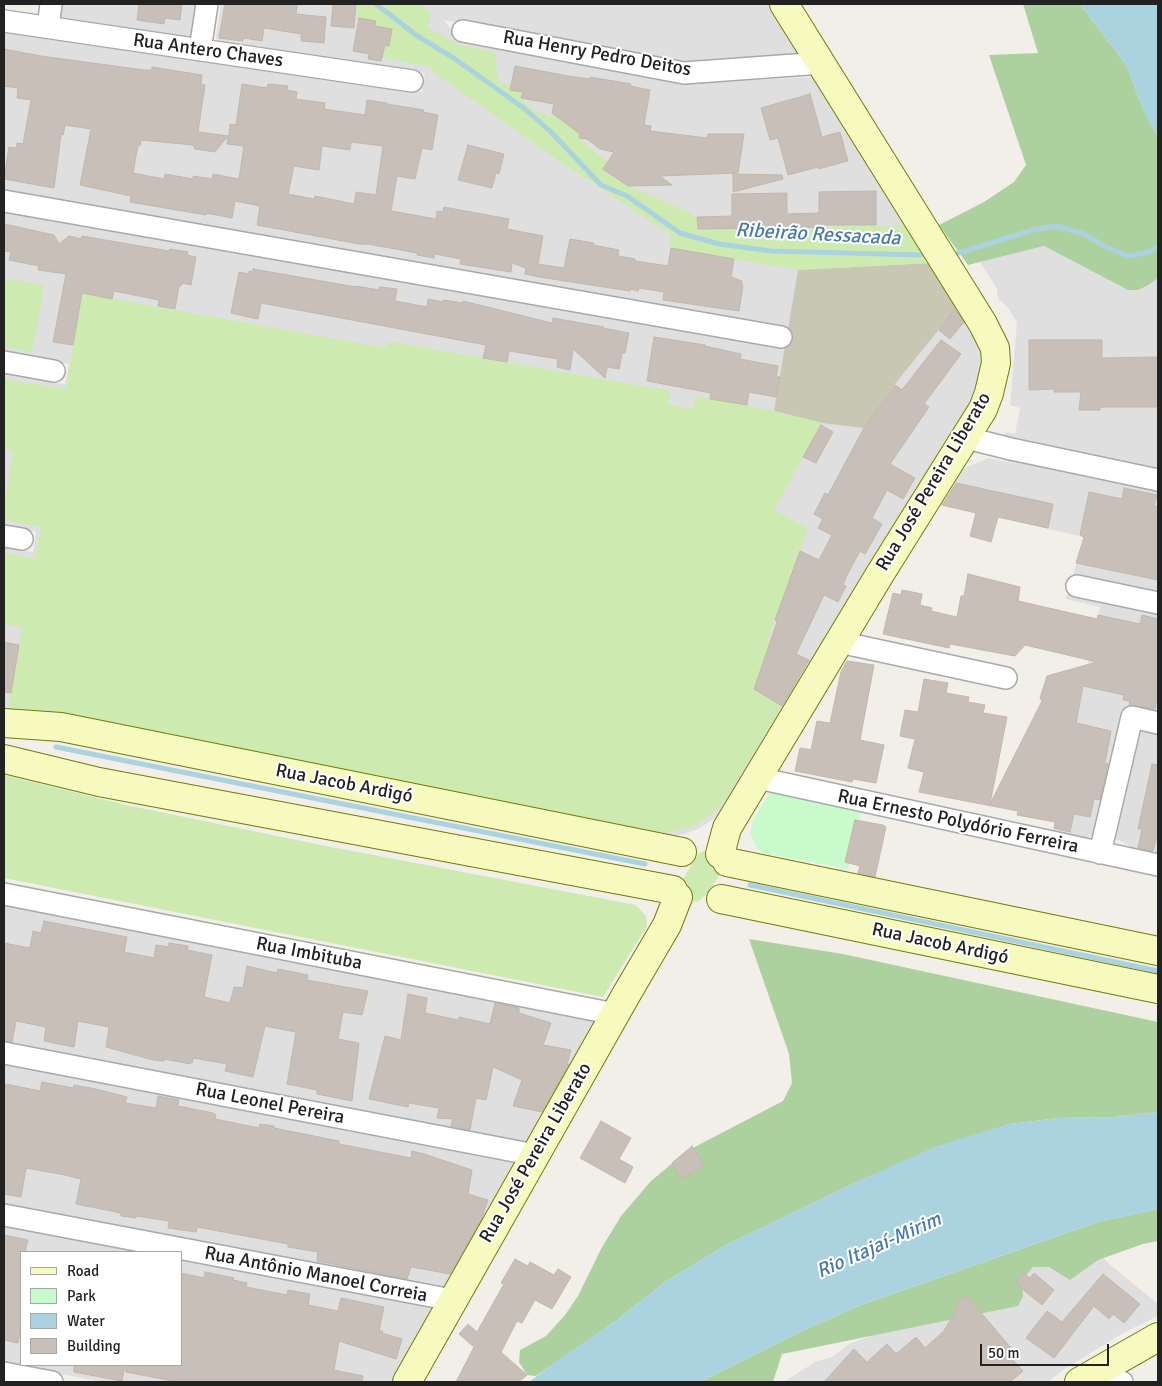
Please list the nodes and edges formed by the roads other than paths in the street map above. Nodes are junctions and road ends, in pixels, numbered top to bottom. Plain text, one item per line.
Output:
1 (51, 4) edge
2 (207, 4) edge
3 (784, 4) edge
4 (4, 20) edge
5 (48, 27) junction
6 (463, 31) dead end
7 (200, 50) junction
8 (822, 63) junction
9 (412, 81) dead end
10 (4, 201) edge
11 (781, 337) dead end
12 (4, 362) edge
13 (54, 371) dead end
14 (964, 437) junction
15 (1158, 480) edge
16 (1077, 586) dead end
17 (1158, 603) edge
18 (839, 642) junction
19 (1006, 678) dead end
20 (4, 723) edge
21 (1158, 723) edge
22 (4, 759) edge
23 (758, 778) junction
24 (711, 849) junction
25 (1100, 853) junction
26 (1158, 865) edge
27 (4, 894) edge
28 (692, 898) junction
29 (1158, 951) edge
30 (1158, 989) edge
31 (615, 1014) junction
32 (4, 1053) edge
33 (536, 1155) junction
34 (4, 1215) edge
35 (452, 1300) junction
36 (1158, 1337) edge
37 (4, 1373) edge
38 (1084, 1379) edge
39 (52, 1382) edge
40 (407, 1382) edge
41 (1122, 1382) edge

1 - 5 street
2 - 7 street
3 - 8 main road, Rua José Pereira Liberato
4 - 5 street, Rua Antero Chaves
5 - 7 street, Rua Antero Chaves
6 - 8 street, Rua Henry Pedro Deitos
7 - 9 street, Rua Antero Chaves
8 - 14 main road, Rua José Pereira Liberato
10 - 11 street
12 - 13 street
14 - 15 street
14 - 18 main road, Rua José Pereira Liberato
16 - 17 street
18 - 19 street
18 - 23 main road, Rua José Pereira Liberato
20 - 24 main road, Rua Jacob Ardigó
21 - 25 street
22 - 28 main road, Rua Jacob Ardigó
23 - 24 main road, Rua José Pereira Liberato
23 - 25 street, Rua Ernesto Polydório Ferreira
24 - 28 main road
24 - 28 main road, Rua José Pereira Liberato
24 - 29 main road, Rua Jacob Ardigó
25 - 26 street, Rua Ernesto Polydório Ferreira
27 - 31 street, Rua Imbituba
28 - 30 main road, Rua Jacob Ardigó
28 - 31 main road, Rua José Pereira Liberato
31 - 33 main road, Rua José Pereira Liberato
32 - 33 street, Rua Leonel Pereira
33 - 35 main road, Rua José Pereira Liberato
34 - 35 street, Rua Antônio Manoel Correia
35 - 40 main road, Rua José Pereira Liberato
36 - 38 main road
37 - 39 street
38 - 41 street

